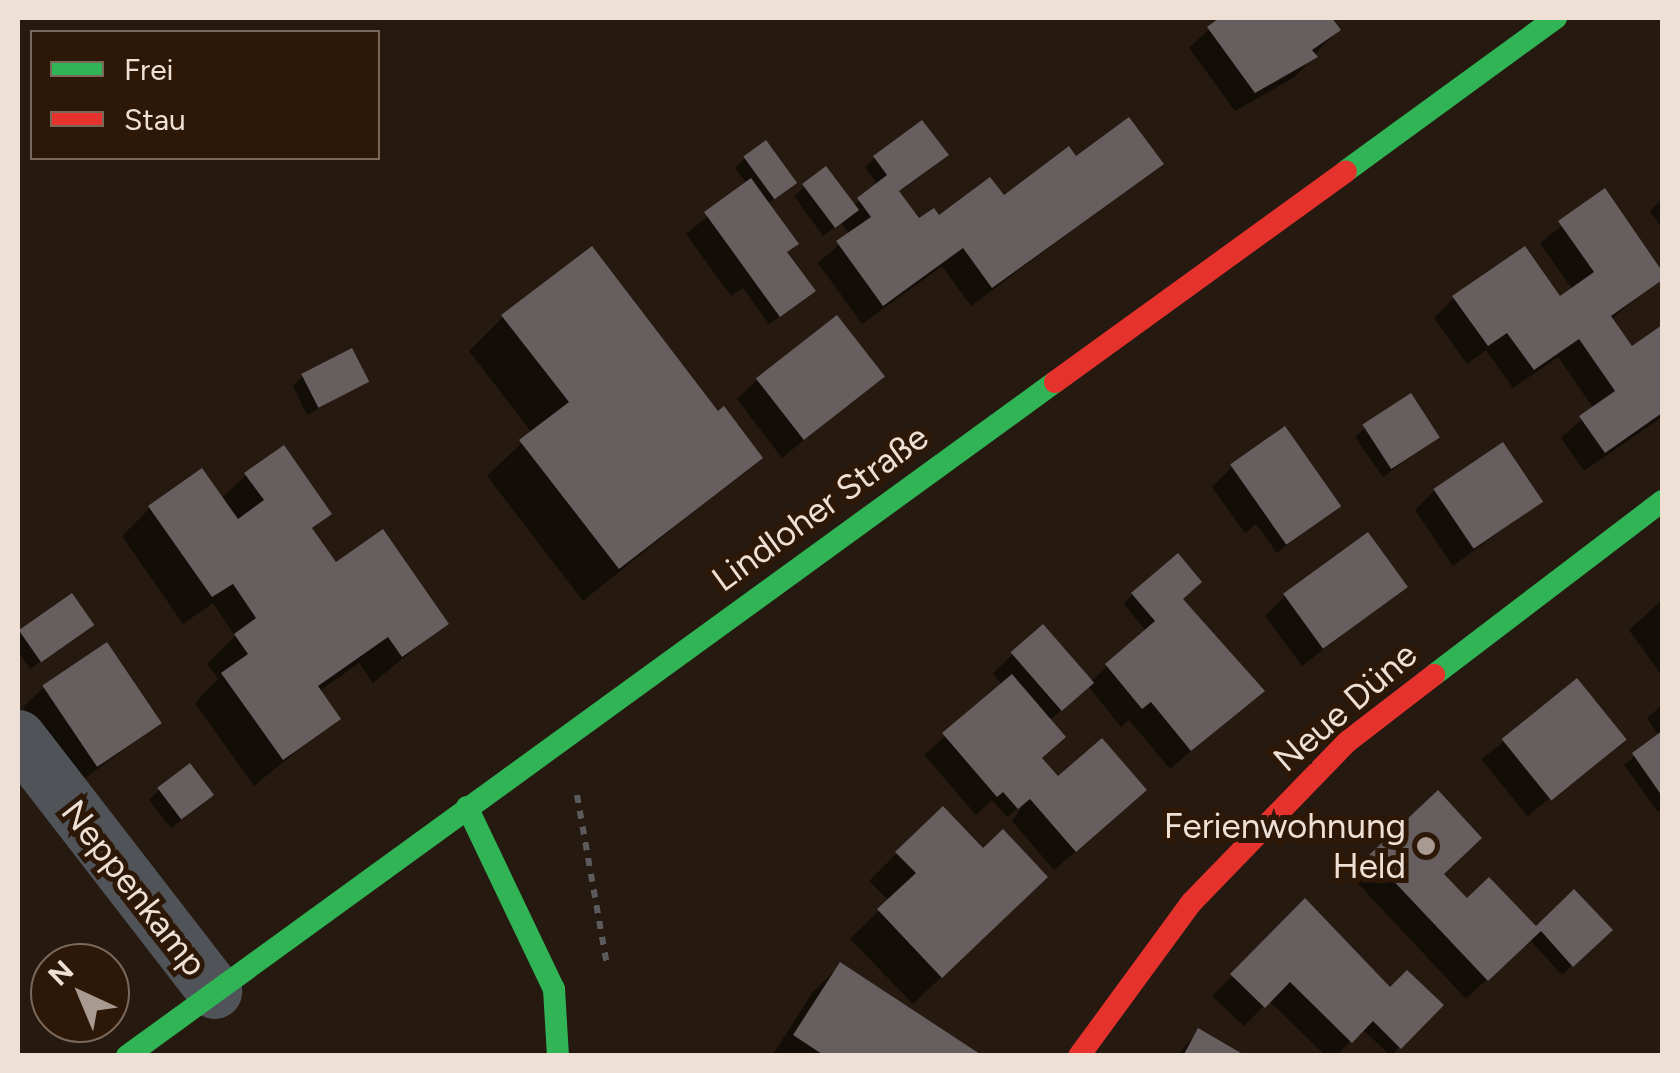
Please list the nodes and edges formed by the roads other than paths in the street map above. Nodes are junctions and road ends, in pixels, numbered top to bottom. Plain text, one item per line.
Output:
1 (1556, 18) edge
2 (1662, 501) edge
3 (18, 738) edge
4 (467, 807) junction
5 (214, 991) junction
6 (127, 1056) edge
7 (558, 1056) edge
8 (1079, 1056) edge

1 - 4 street, Lindloher Straße
2 - 8 street, Neue Düne
3 - 5 street, Neppenkamp
4 - 5 street, Lindloher Straße
4 - 7 street
5 - 6 street, Lindloher Straße

